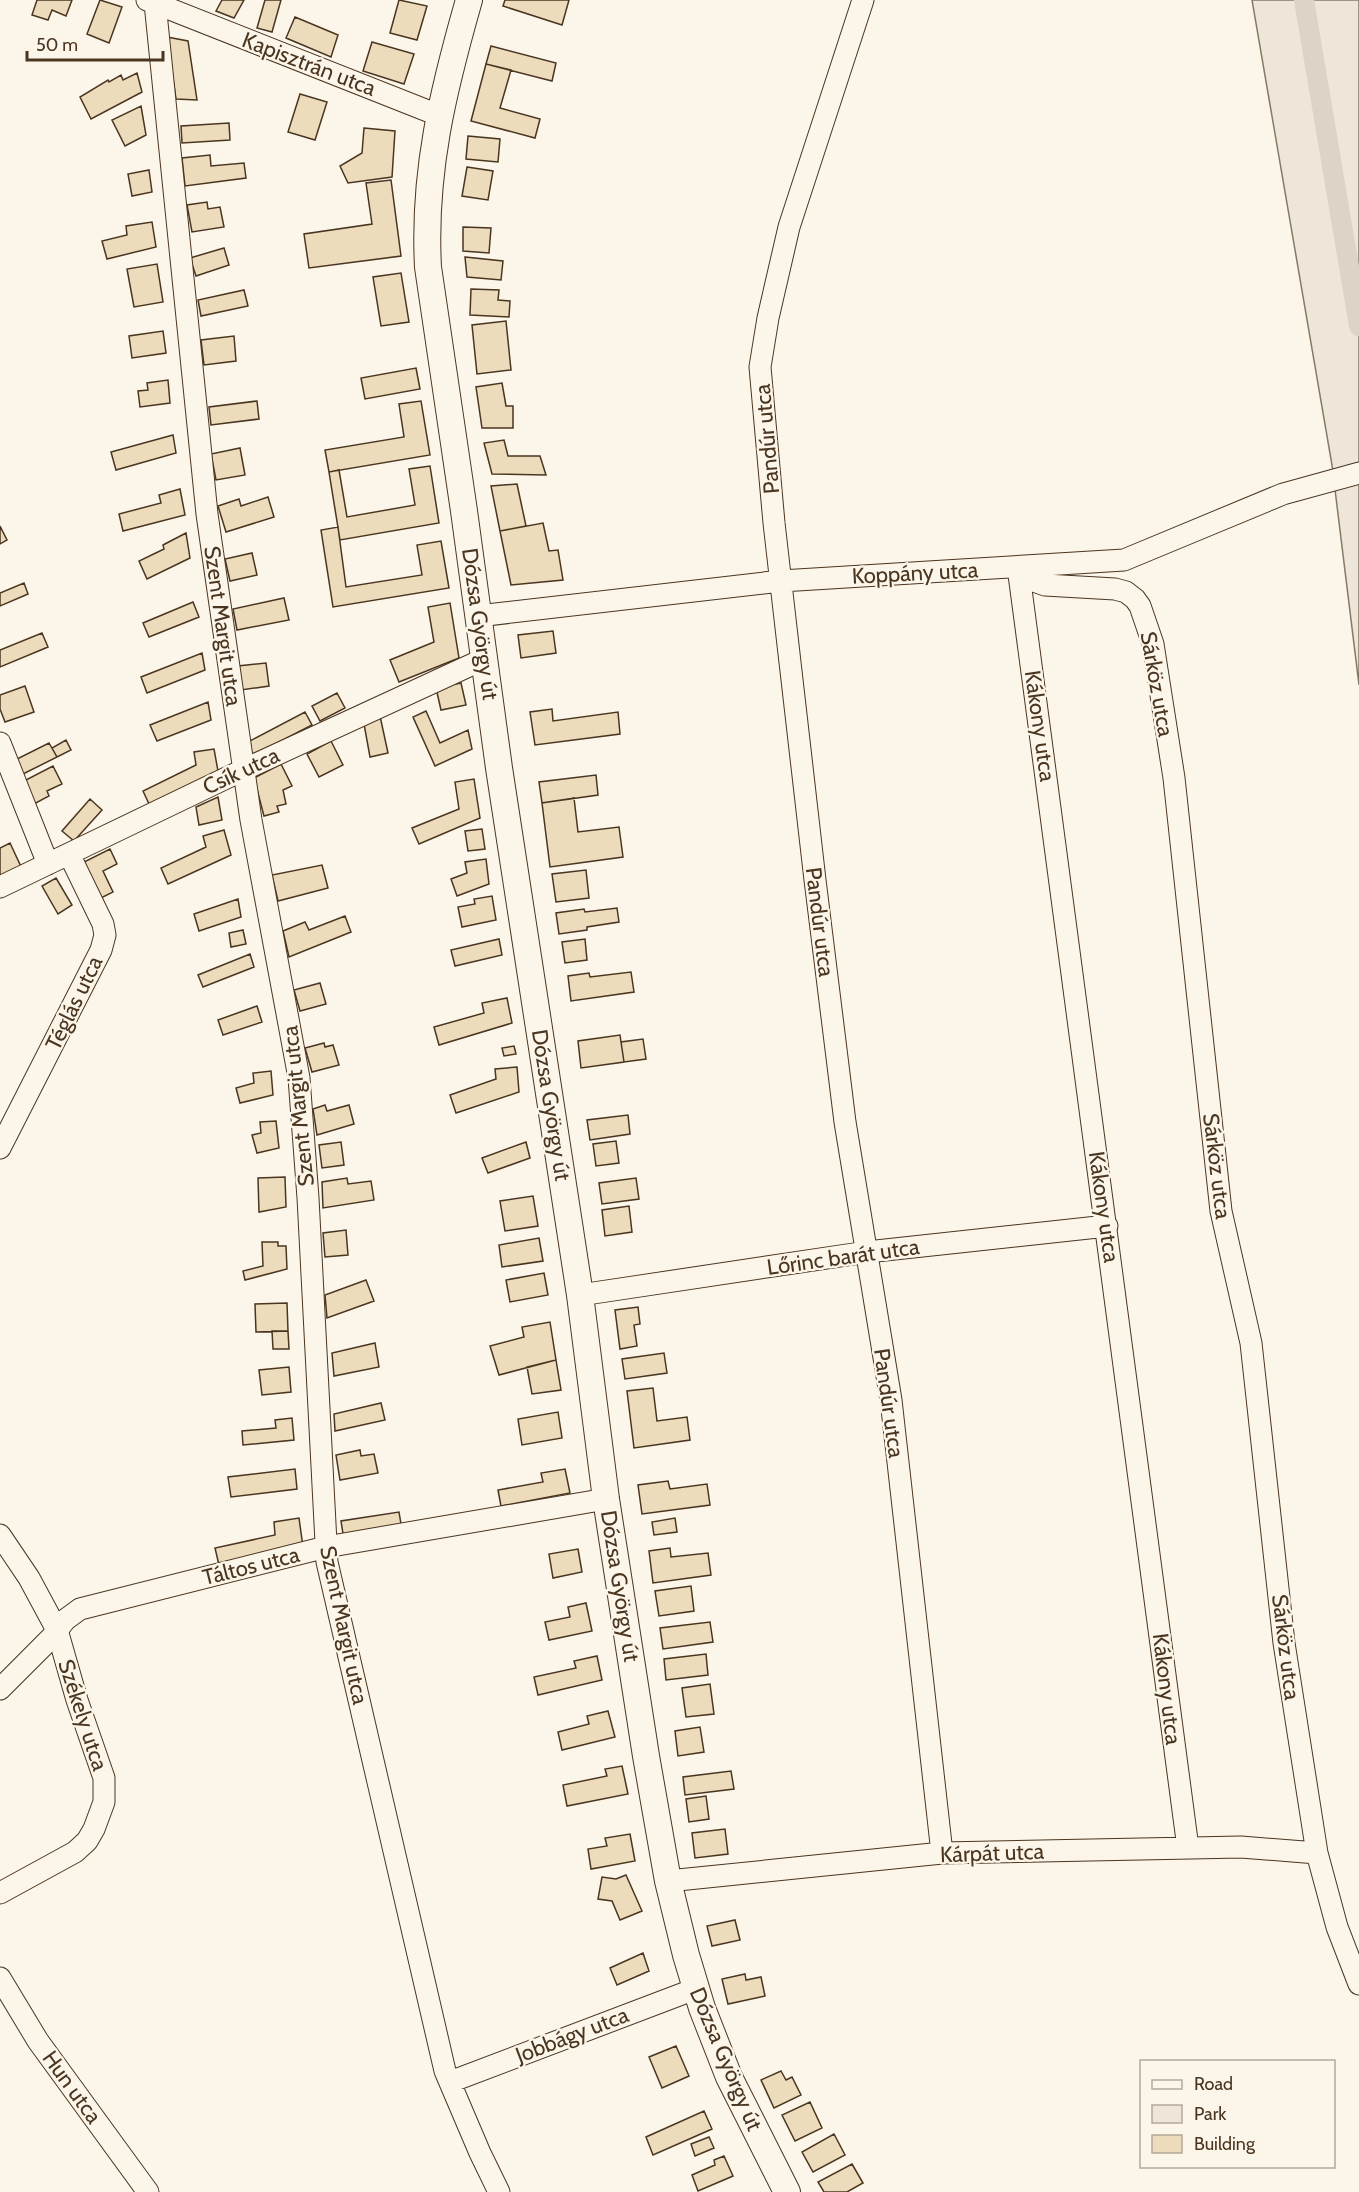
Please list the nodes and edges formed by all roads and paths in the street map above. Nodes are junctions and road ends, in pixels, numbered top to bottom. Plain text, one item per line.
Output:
1 (469, 0) edge
2 (863, 0) edge
3 (151, 2) edge
4 (438, 115) junction
5 (1359, 473) edge
6 (1019, 571) junction
7 (781, 581) junction
8 (478, 616) junction
9 (484, 659) junction
10 (0, 743) edge
11 (243, 770) junction
12 (69, 854) junction
13 (48, 864) junction
14 (0, 887) edge
15 (0, 1148) edge
16 (1107, 1226) junction
17 (867, 1252) junction
18 (580, 1295) junction
19 (606, 1499) junction
20 (0, 1535) edge
21 (326, 1547) junction
22 (57, 1630) junction
23 (0, 1689) edge
24 (1188, 1848) junction
25 (942, 1853) junction
26 (1317, 1853) junction
27 (668, 1881) junction
28 (0, 1893) edge
29 (0, 1978) edge
30 (1359, 1984) edge
31 (695, 1989) junction
32 (450, 2082) junction
33 (148, 2192) edge
34 (499, 2192) edge
35 (787, 2192) edge

1 - 4 main road, Dózsa György út
2 - 7 street, Pandúr utca
3 - 4 street, Kapisztrán utca
3 - 11 street, Szent Margit utca
4 - 8 main road, Dózsa György út
5 - 6 street, Koppány utca
6 - 7 street, Koppány utca
6 - 16 street, Kákony utca
6 - 26 street, Sárköz utca
7 - 8 street, Koppány utca
7 - 17 street, Pandúr utca
8 - 9 main road, Dózsa György út
9 - 11 street, Csík utca
9 - 18 main road, Dózsa György út
10 - 13 street
11 - 12 street, Csík utca
11 - 21 street, Szent Margit utca
12 - 13 street, Csík utca
12 - 15 street, Téglás utca
13 - 14 street, Csík utca
16 - 17 street, Lőrinc barát utca
16 - 24 street, Kákony utca
17 - 18 street, Lőrinc barát utca
17 - 25 street, Pandúr utca
18 - 19 main road, Dózsa György út
19 - 21 street, Táltos utca
19 - 27 main road, Dózsa György út
20 - 22 street, Székely utca
21 - 22 street, Táltos utca
21 - 32 street, Szent Margit utca
22 - 23 street, Táltos utca
22 - 28 street, Székely utca
24 - 25 street, Kárpát utca
24 - 26 street, Kárpát utca
25 - 27 street, Kárpát utca
26 - 30 street, Sárköz utca
27 - 31 main road, Dózsa György út
29 - 33 street, Hun utca
31 - 32 street, Jobbágy utca
31 - 35 main road, Dózsa György út
32 - 34 street, Szent Margit utca

